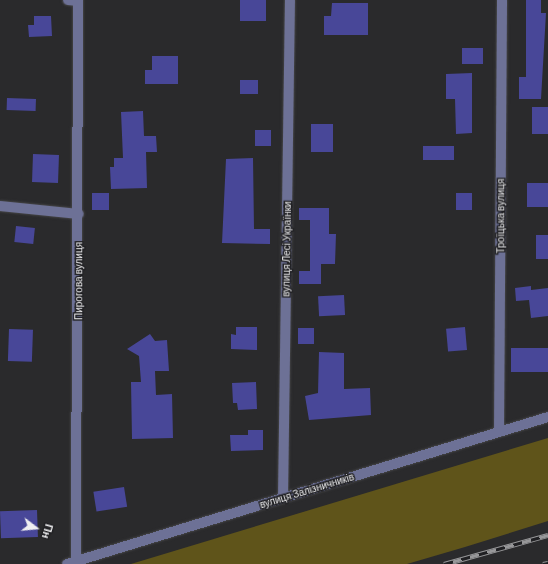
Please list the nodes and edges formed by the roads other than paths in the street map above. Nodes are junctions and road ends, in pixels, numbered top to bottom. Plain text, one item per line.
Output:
1 (75, 0) edge
2 (290, 0) edge
3 (502, 0) edge
4 (0, 206) edge
5 (79, 214) junction
6 (548, 417) edge
7 (499, 432) junction
8 (283, 498) junction
9 (71, 563) edge

1 - 5 street, Пирогова вулиця
2 - 8 street, вулиця Лесі Українки
3 - 7 street, Троїцька вулиця
4 - 5 street
5 - 9 street, Пирогова вулиця
6 - 7 street, вулиця Залізничників
7 - 8 street, вулиця Залізничників
8 - 9 street, вулиця Залізничників

